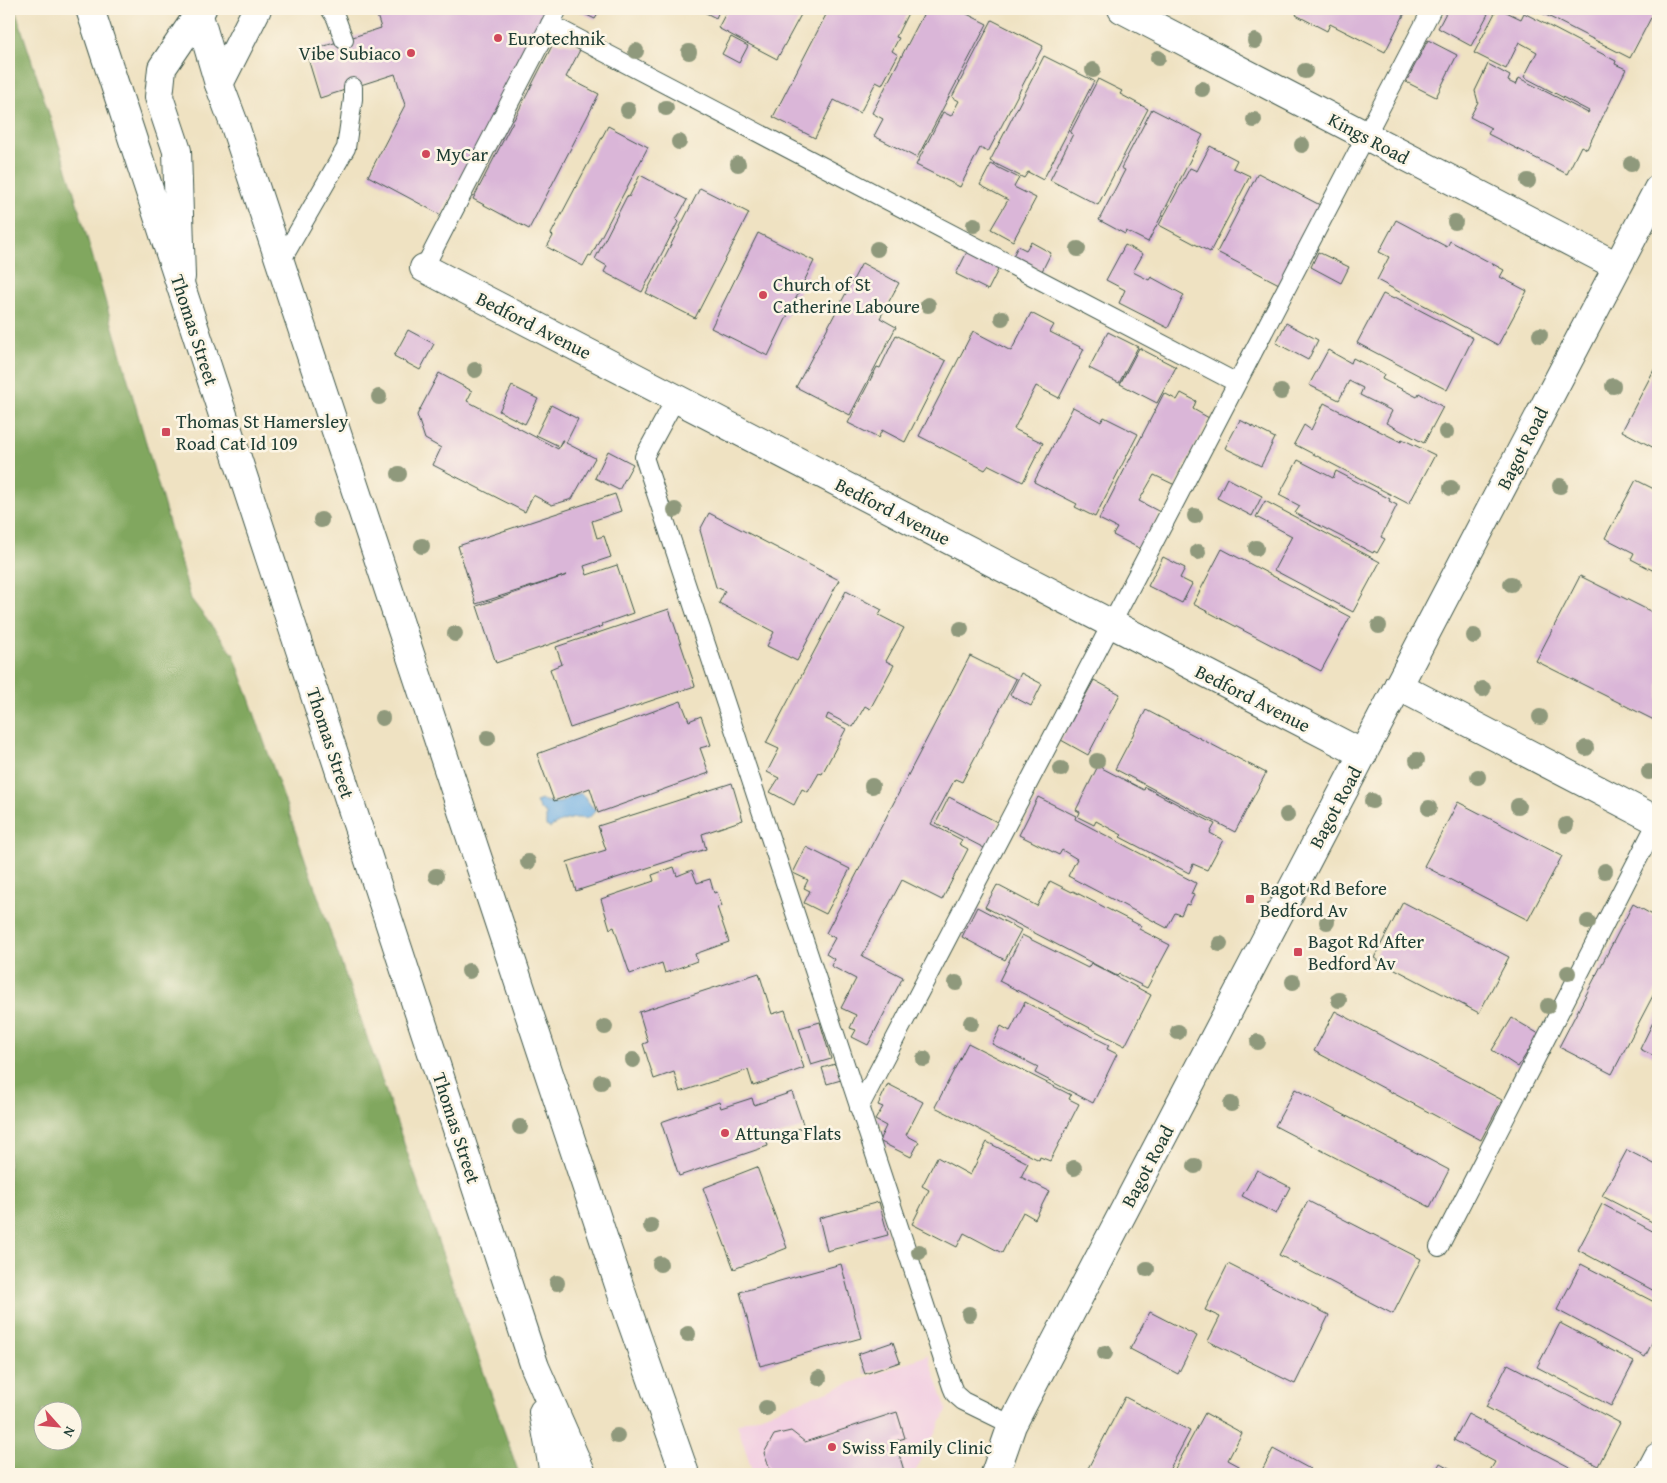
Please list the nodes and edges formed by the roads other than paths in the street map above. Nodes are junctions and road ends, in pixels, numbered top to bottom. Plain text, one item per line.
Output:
1 (90, 9) edge
2 (257, 9) edge
3 (330, 9) edge
4 (1122, 9) edge
5 (1432, 9) edge
6 (199, 10) edge
7 (554, 16) edge
8 (344, 40) dead end
9 (219, 84) junction
10 (353, 87) dead end
11 (1366, 136) junction
12 (1658, 189) edge
13 (280, 263) junction
14 (1617, 266) junction
15 (424, 268) joint
16 (182, 288) junction
17 (1237, 383) junction
18 (676, 398) junction
19 (1112, 624) junction
20 (1398, 686) junction
21 (1363, 754) junction
22 (1658, 820) edge
23 (859, 1108) junction
24 (1439, 1247) dead end
25 (536, 1367) junction
26 (1012, 1425) junction
27 (1658, 1456) edge
28 (554, 1474) edge
29 (582, 1474) edge
30 (685, 1474) edge
31 (975, 1474) edge
32 (995, 1474) edge
33 (1649, 1474) edge

1 - 16 main road, Thomas Street
2 - 9 main road
3 - 8 lane
4 - 11 main road, Kings Road
5 - 11 lane
6 - 9 main road
6 - 16 main road
7 - 15 lane
7 - 17 lane
9 - 13 main road
10 - 13 lane
11 - 14 main road, Kings Road
11 - 17 lane
12 - 14 main road, Bagot Road
13 - 30 main road
14 - 20 main road, Bagot Road
15 - 18 main road, Bedford Avenue
16 - 25 main road, Thomas Street
17 - 19 lane
18 - 19 main road, Bedford Avenue
18 - 23 lane
19 - 21 main road, Bedford Avenue
19 - 23 lane
20 - 21 main road, Bagot Road
20 - 22 main road
21 - 26 main road, Bagot Road
22 - 24 lane
23 - 26 lane
25 - 28 main road
25 - 29 main road, Thomas Street
26 - 31 main road, Bagot Road
26 - 32 main road, Bagot Road
27 - 33 main road

